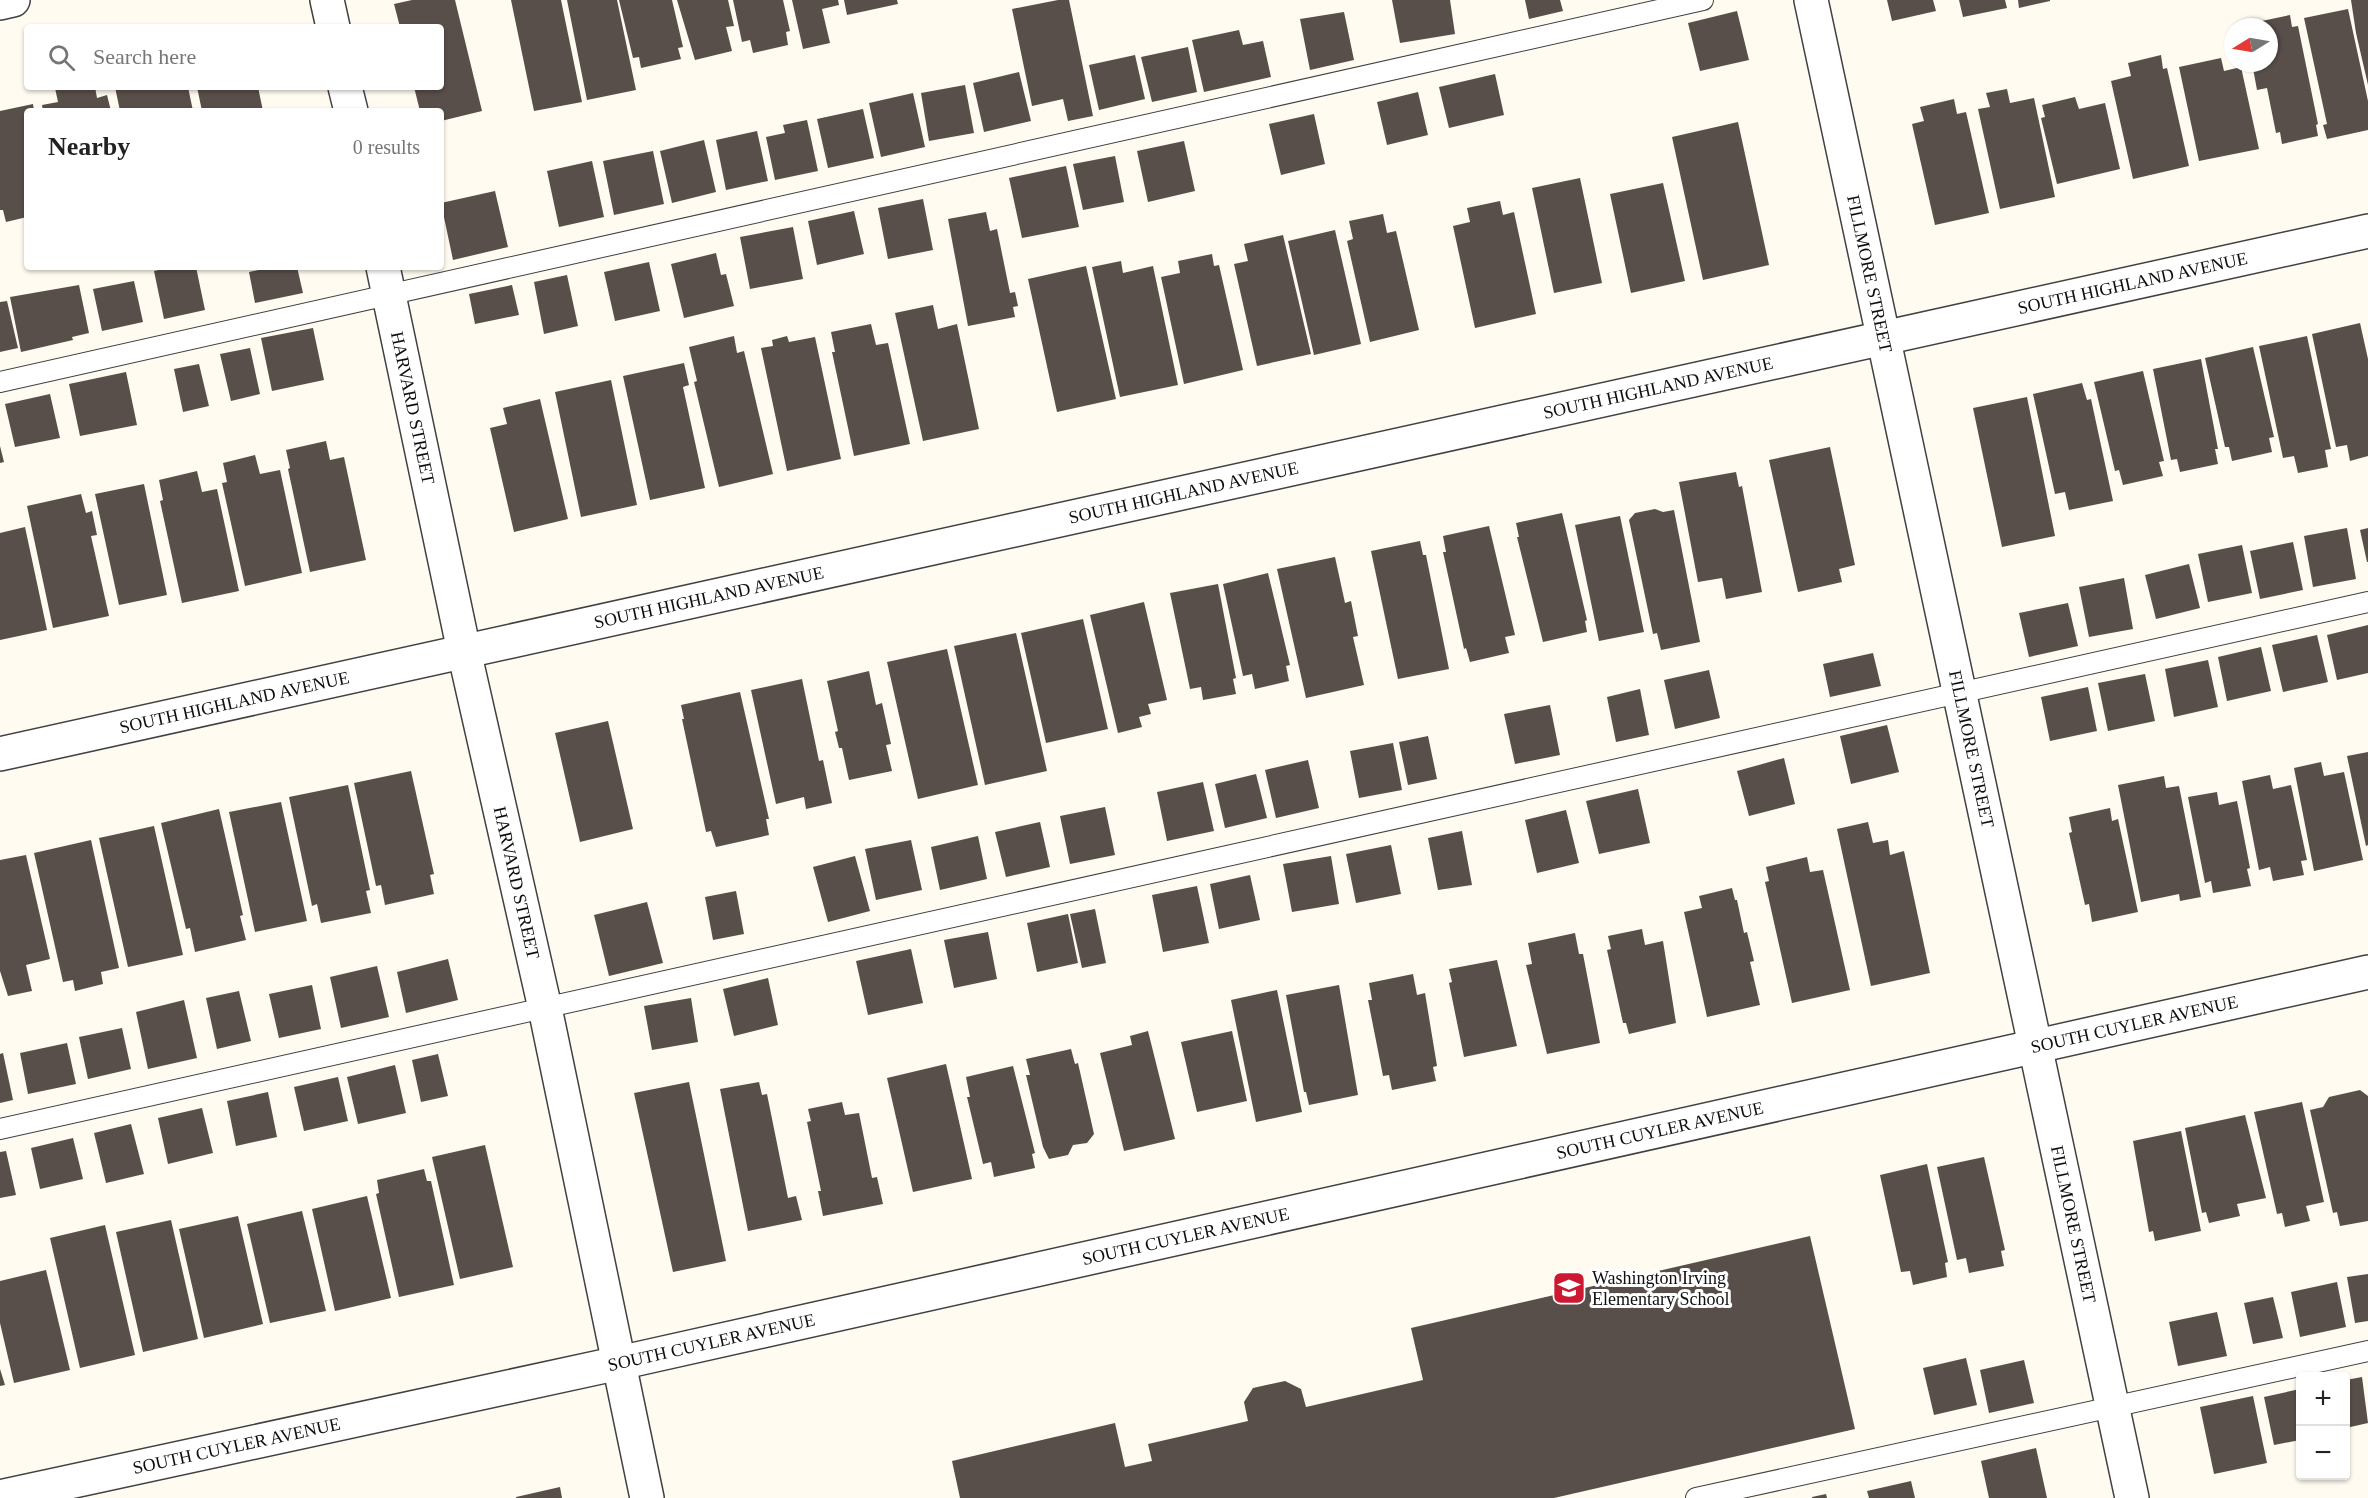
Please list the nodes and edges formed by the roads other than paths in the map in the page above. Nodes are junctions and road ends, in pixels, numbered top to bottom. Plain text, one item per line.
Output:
1 (13, 0) edge
2 (327, 0) edge
3 (1703, 0) edge
4 (1811, 0) edge
5 (0, 3) edge
6 (332, 24) edge
7 (346, 90) edge
8 (350, 108) edge
9 (2368, 231) edge
10 (444, 269) edge
11 (438, 270) edge
12 (386, 281) edge
13 (1883, 338) junction
14 (0, 382) edge
15 (2368, 602) edge
16 (464, 651) junction
17 (1959, 693) junction
18 (0, 754) edge
19 (2368, 972) edge
20 (545, 1008) junction
21 (2036, 1046) junction
22 (0, 1129) edge
23 (2368, 1351) edge
24 (619, 1364) junction
25 (2113, 1406) junction
26 (0, 1497) edge
27 (647, 1498) edge
28 (1696, 1498) edge
29 (2132, 1498) edge

1 - 5 street
2 - 6 street
3 - 10 lane
4 - 13 street, FILLMORE STREET
7 - 8 street
9 - 13 street, SOUTH HIGHLAND AVENUE
11 - 12 lane
12 - 14 lane
12 - 16 street, HARVARD STREET
13 - 16 street, SOUTH HIGHLAND AVENUE
13 - 17 street, FILLMORE STREET
15 - 17 lane
16 - 18 street, SOUTH HIGHLAND AVENUE
16 - 20 street, HARVARD STREET
17 - 20 lane
17 - 21 street, FILLMORE STREET
19 - 21 street, SOUTH CUYLER AVENUE
20 - 22 lane
20 - 24 street, HARVARD STREET
21 - 24 street, SOUTH CUYLER AVENUE
21 - 25 street, FILLMORE STREET
23 - 25 lane
24 - 26 street, SOUTH CUYLER AVENUE
24 - 27 street, HARVARD STREET
25 - 28 lane
25 - 29 street, FILLMORE STREET

